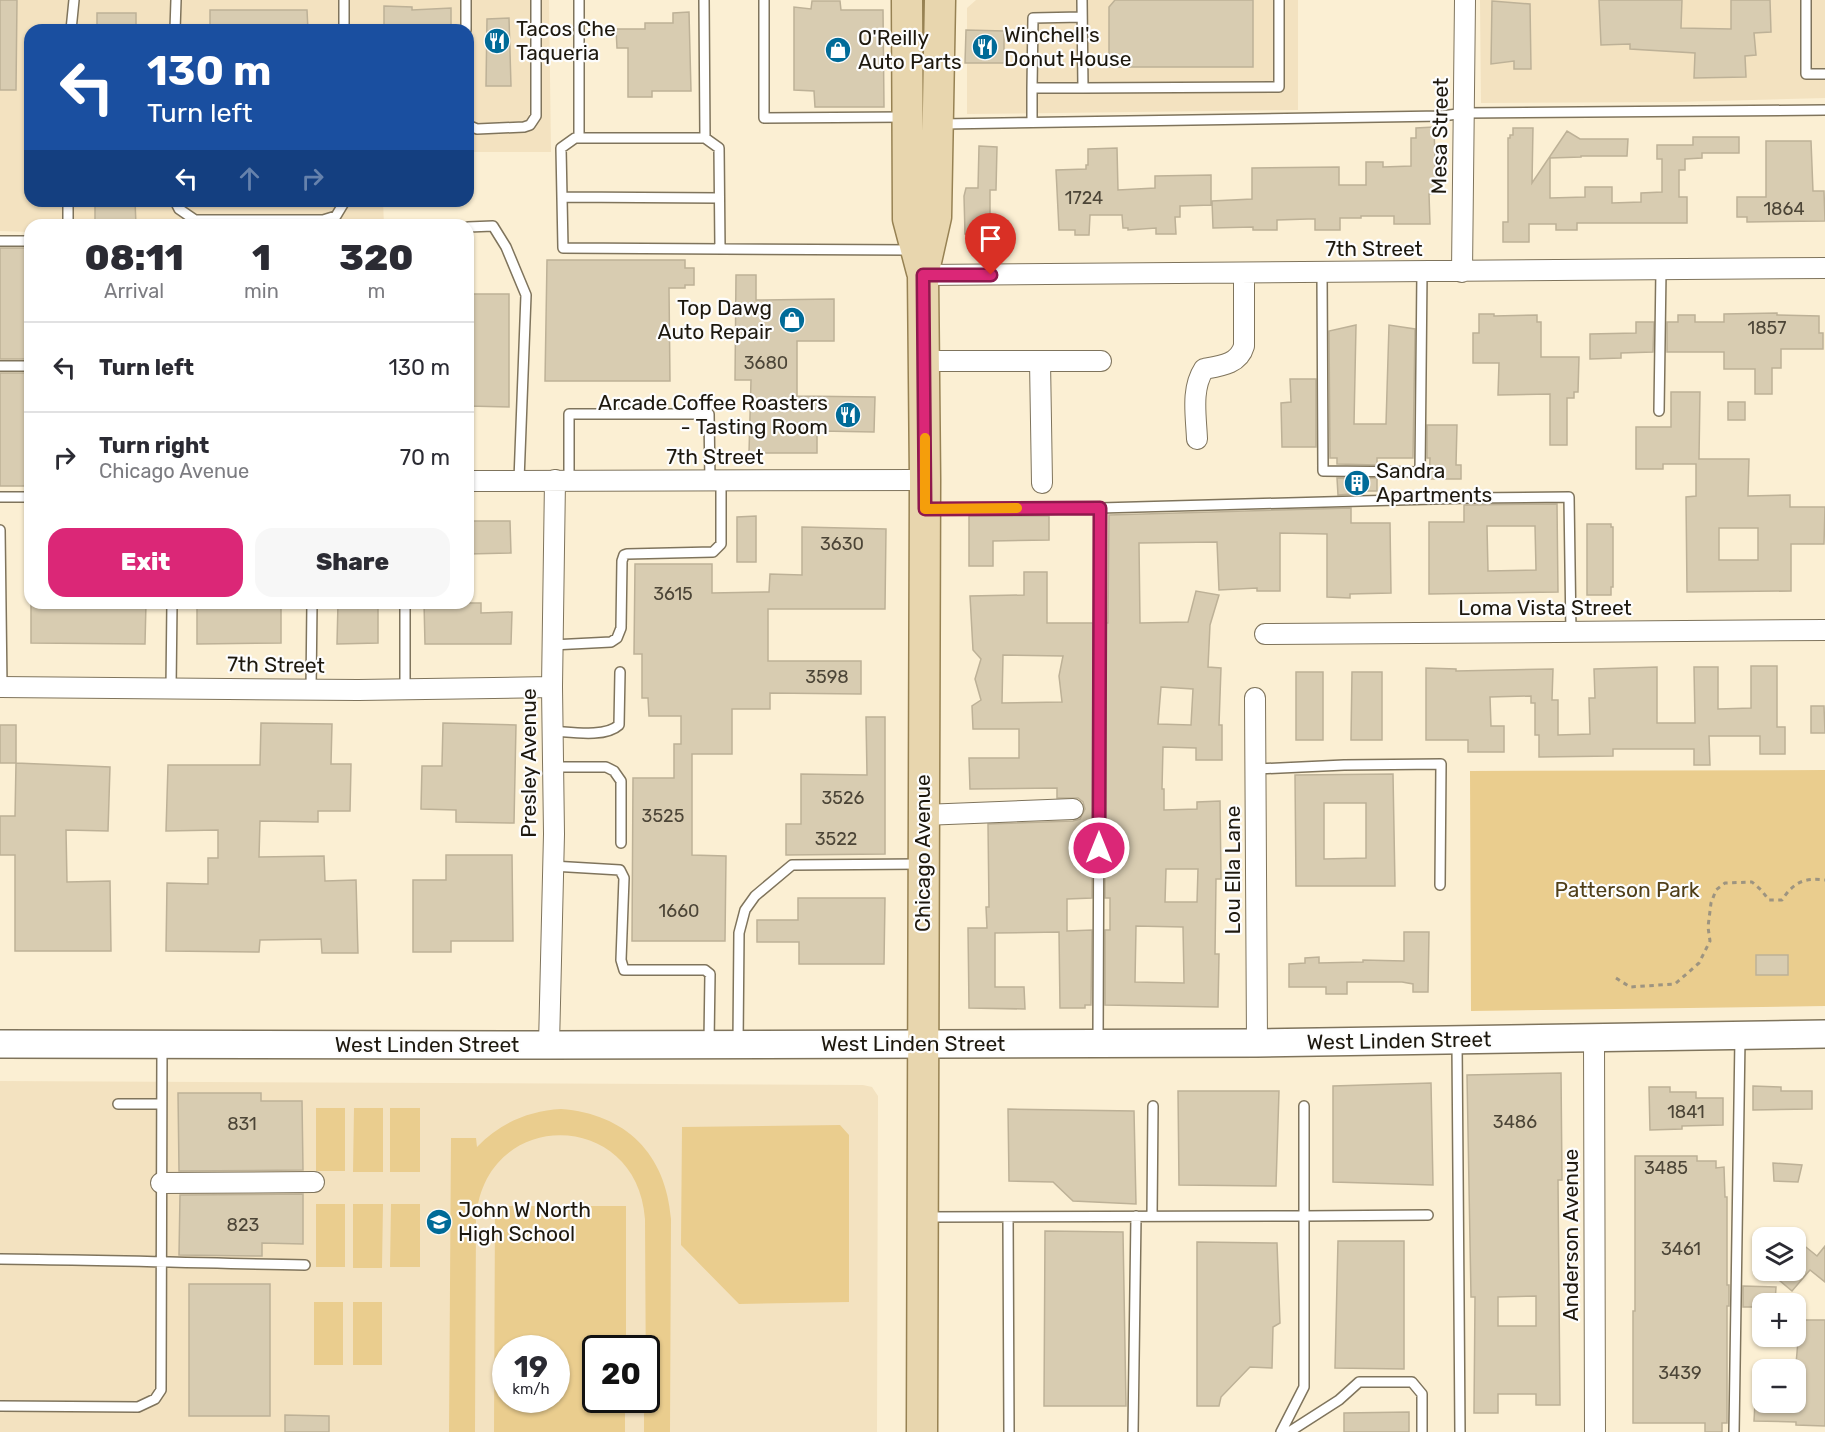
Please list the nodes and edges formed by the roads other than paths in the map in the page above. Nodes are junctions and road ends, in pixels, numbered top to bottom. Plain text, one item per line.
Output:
1 (74, 0) edge
2 (176, 0) edge
3 (344, 0) edge
4 (466, 0) edge
5 (536, 0) edge
6 (579, 0) edge
7 (704, 0) edge
8 (764, 0) edge
9 (907, 0) edge
10 (940, 0) edge
11 (1082, 0) edge
12 (1279, 0) edge
13 (1465, 0) edge
14 (1806, 0) edge
15 (1082, 17) junction
16 (72, 24) edge
17 (176, 24) edge
18 (344, 24) edge
19 (466, 24) edge
20 (1825, 74) edge
21 (1032, 88) junction
22 (1083, 88) junction
23 (1825, 110) edge
24 (1465, 113) junction
25 (908, 117) junction
26 (1032, 122) junction
27 (937, 124) junction
28 (474, 128) edge
29 (579, 138) junction
30 (705, 138) junction
31 (562, 197) junction
32 (719, 198) junction
33 (178, 207) edge
34 (341, 207) edge
35 (194, 219) edge
36 (326, 219) edge
37 (474, 227) edge
38 (0, 241) edge
39 (24, 242) edge
40 (720, 249) junction
41 (919, 263) junction
42 (1825, 268) edge
43 (1660, 270) junction
44 (1422, 272) junction
45 (1462, 272) junction
46 (1244, 273) junction
47 (1322, 273) junction
48 (1101, 360) dead end
49 (924, 361) junction
50 (1040, 361) junction
51 (0, 366) edge
52 (24, 366) edge
53 (1659, 411) dead end
54 (1197, 439) dead end
55 (519, 480) junction
56 (562, 480) junction
57 (925, 480) junction
58 (474, 481) edge
59 (715, 481) junction
60 (1042, 483) dead end
61 (0, 497) edge
62 (24, 497) edge
63 (1100, 508) junction
64 (925, 509) junction
65 (0, 530) edge
66 (172, 609) edge
67 (312, 609) edge
68 (405, 609) edge
69 (1825, 630) edge
70 (1571, 632) junction
71 (1265, 634) dead end
72 (552, 645) junction
73 (620, 672) dead end
74 (1, 687) edge
75 (552, 687) junction
76 (171, 688) junction
77 (311, 689) junction
78 (405, 689) junction
79 (1255, 698) dead end
80 (552, 731) junction
81 (553, 767) junction
82 (1257, 769) junction
83 (1073, 809) dead end
84 (923, 815) junction
85 (621, 843) dead end
86 (923, 864) junction
87 (552, 866) junction
88 (1440, 885) dead end
89 (1825, 1034) edge
90 (1740, 1036) junction
91 (1594, 1038) junction
92 (1457, 1040) junction
93 (1257, 1043) junction
94 (0, 1044) edge
95 (162, 1044) junction
96 (922, 1044) junction
97 (1098, 1044) junction
98 (549, 1045) junction
99 (709, 1045) junction
100 (738, 1045) junction
101 (118, 1104) dead end
102 (161, 1104) junction
103 (1153, 1106) dead end
104 (1304, 1106) dead end
105 (314, 1182) dead end
106 (161, 1183) junction
107 (1428, 1215) dead end
108 (1136, 1216) junction
109 (1152, 1216) junction
110 (1304, 1216) junction
111 (922, 1217) junction
112 (1008, 1217) junction
113 (0, 1259) edge
114 (160, 1263) junction
115 (305, 1265) dead end
116 (0, 1406) edge
117 (922, 1432) edge
118 (1009, 1432) edge
119 (1132, 1432) edge
120 (1281, 1432) edge
121 (1289, 1432) edge
122 (1422, 1432) edge
123 (1460, 1432) edge
124 (1595, 1432) edge
125 (1734, 1432) edge

1 - 16 lane
2 - 17 lane
3 - 18 lane
4 - 19 lane
5 - 28 lane
6 - 29 lane
7 - 30 lane
8 - 25 lane
9 - 25 main road, Chicago Avenue
10 - 27 main road, Chicago Avenue
11 - 15 lane
12 - 22 lane
13 - 24 street, Mesa Street
14 - 20 lane
15 - 21 lane
15 - 22 lane
21 - 22 lane
21 - 26 lane
23 - 24 lane
24 - 26 lane
24 - 45 street, Mesa Street
25 - 41 main road, Chicago Avenue
26 - 27 lane
27 - 41 main road, Chicago Avenue
29 - 30 lane
29 - 31 lane
30 - 32 lane
31 - 32 lane
31 - 40 lane
32 - 40 lane
33 - 35 lane
34 - 36 lane
37 - 55 lane
38 - 39 lane
40 - 41 lane
41 - 46 street, 7th Street
41 - 49 main road, Chicago Avenue
42 - 43 street, 7th Street
43 - 45 street, 7th Street
43 - 53 lane
44 - 45 street, 7th Street
44 - 47 street, 7th Street
44 - 47 lane
46 - 47 street, 7th Street
46 - 54 street
48 - 50 street
49 - 50 street
49 - 57 main road, Chicago Avenue
50 - 60 street
51 - 52 lane
55 - 56 street, 7th Street
55 - 58 street, 7th Street
56 - 59 street, 7th Street
56 - 59 lane
56 - 72 street, Presley Avenue
57 - 59 street, 7th Street
57 - 64 main road, Chicago Avenue
59 - 72 lane
61 - 62 lane
63 - 64 lane
63 - 70 lane
63 - 97 lane
64 - 84 main road, Chicago Avenue
65 - 74 lane
66 - 76 lane
67 - 77 lane
68 - 78 lane
69 - 70 street, Loma Vista Street
70 - 71 street, Loma Vista Street
72 - 75 street, Presley Avenue
73 - 80 lane
74 - 76 street, 7th Street
75 - 78 street, 7th Street
75 - 80 street, Presley Avenue
76 - 77 street, 7th Street
77 - 78 street, 7th Street
79 - 82 street, Lou Ella Lane
80 - 81 street, Presley Avenue
81 - 85 lane
81 - 87 street, Presley Avenue
82 - 88 lane
82 - 93 street, Lou Ella Lane
83 - 84 street
84 - 86 main road, Chicago Avenue
86 - 96 main road, Chicago Avenue
86 - 100 lane
87 - 98 street, Presley Avenue
87 - 99 lane
89 - 90 main road, West Linden Street
90 - 91 main road, West Linden Street
90 - 125 lane
91 - 92 main road, West Linden Street
91 - 124 street, Anderson Avenue
92 - 93 main road, West Linden Street
92 - 123 lane
93 - 97 main road, West Linden Street
94 - 95 main road, West Linden Street
95 - 98 main road, West Linden Street
95 - 102 lane
96 - 97 main road, West Linden Street
96 - 100 main road, West Linden Street
96 - 111 main road, Chicago Avenue
98 - 99 main road, West Linden Street
99 - 100 main road, West Linden Street
101 - 102 lane
102 - 106 lane
103 - 109 lane
104 - 110 lane
105 - 106 street
106 - 114 lane
107 - 110 lane
108 - 109 lane
108 - 112 lane
108 - 119 lane
109 - 110 lane
110 - 120 lane
111 - 112 lane
111 - 117 main road, Chicago Avenue
112 - 118 lane
113 - 114 lane
114 - 115 lane
114 - 116 lane
121 - 122 lane

